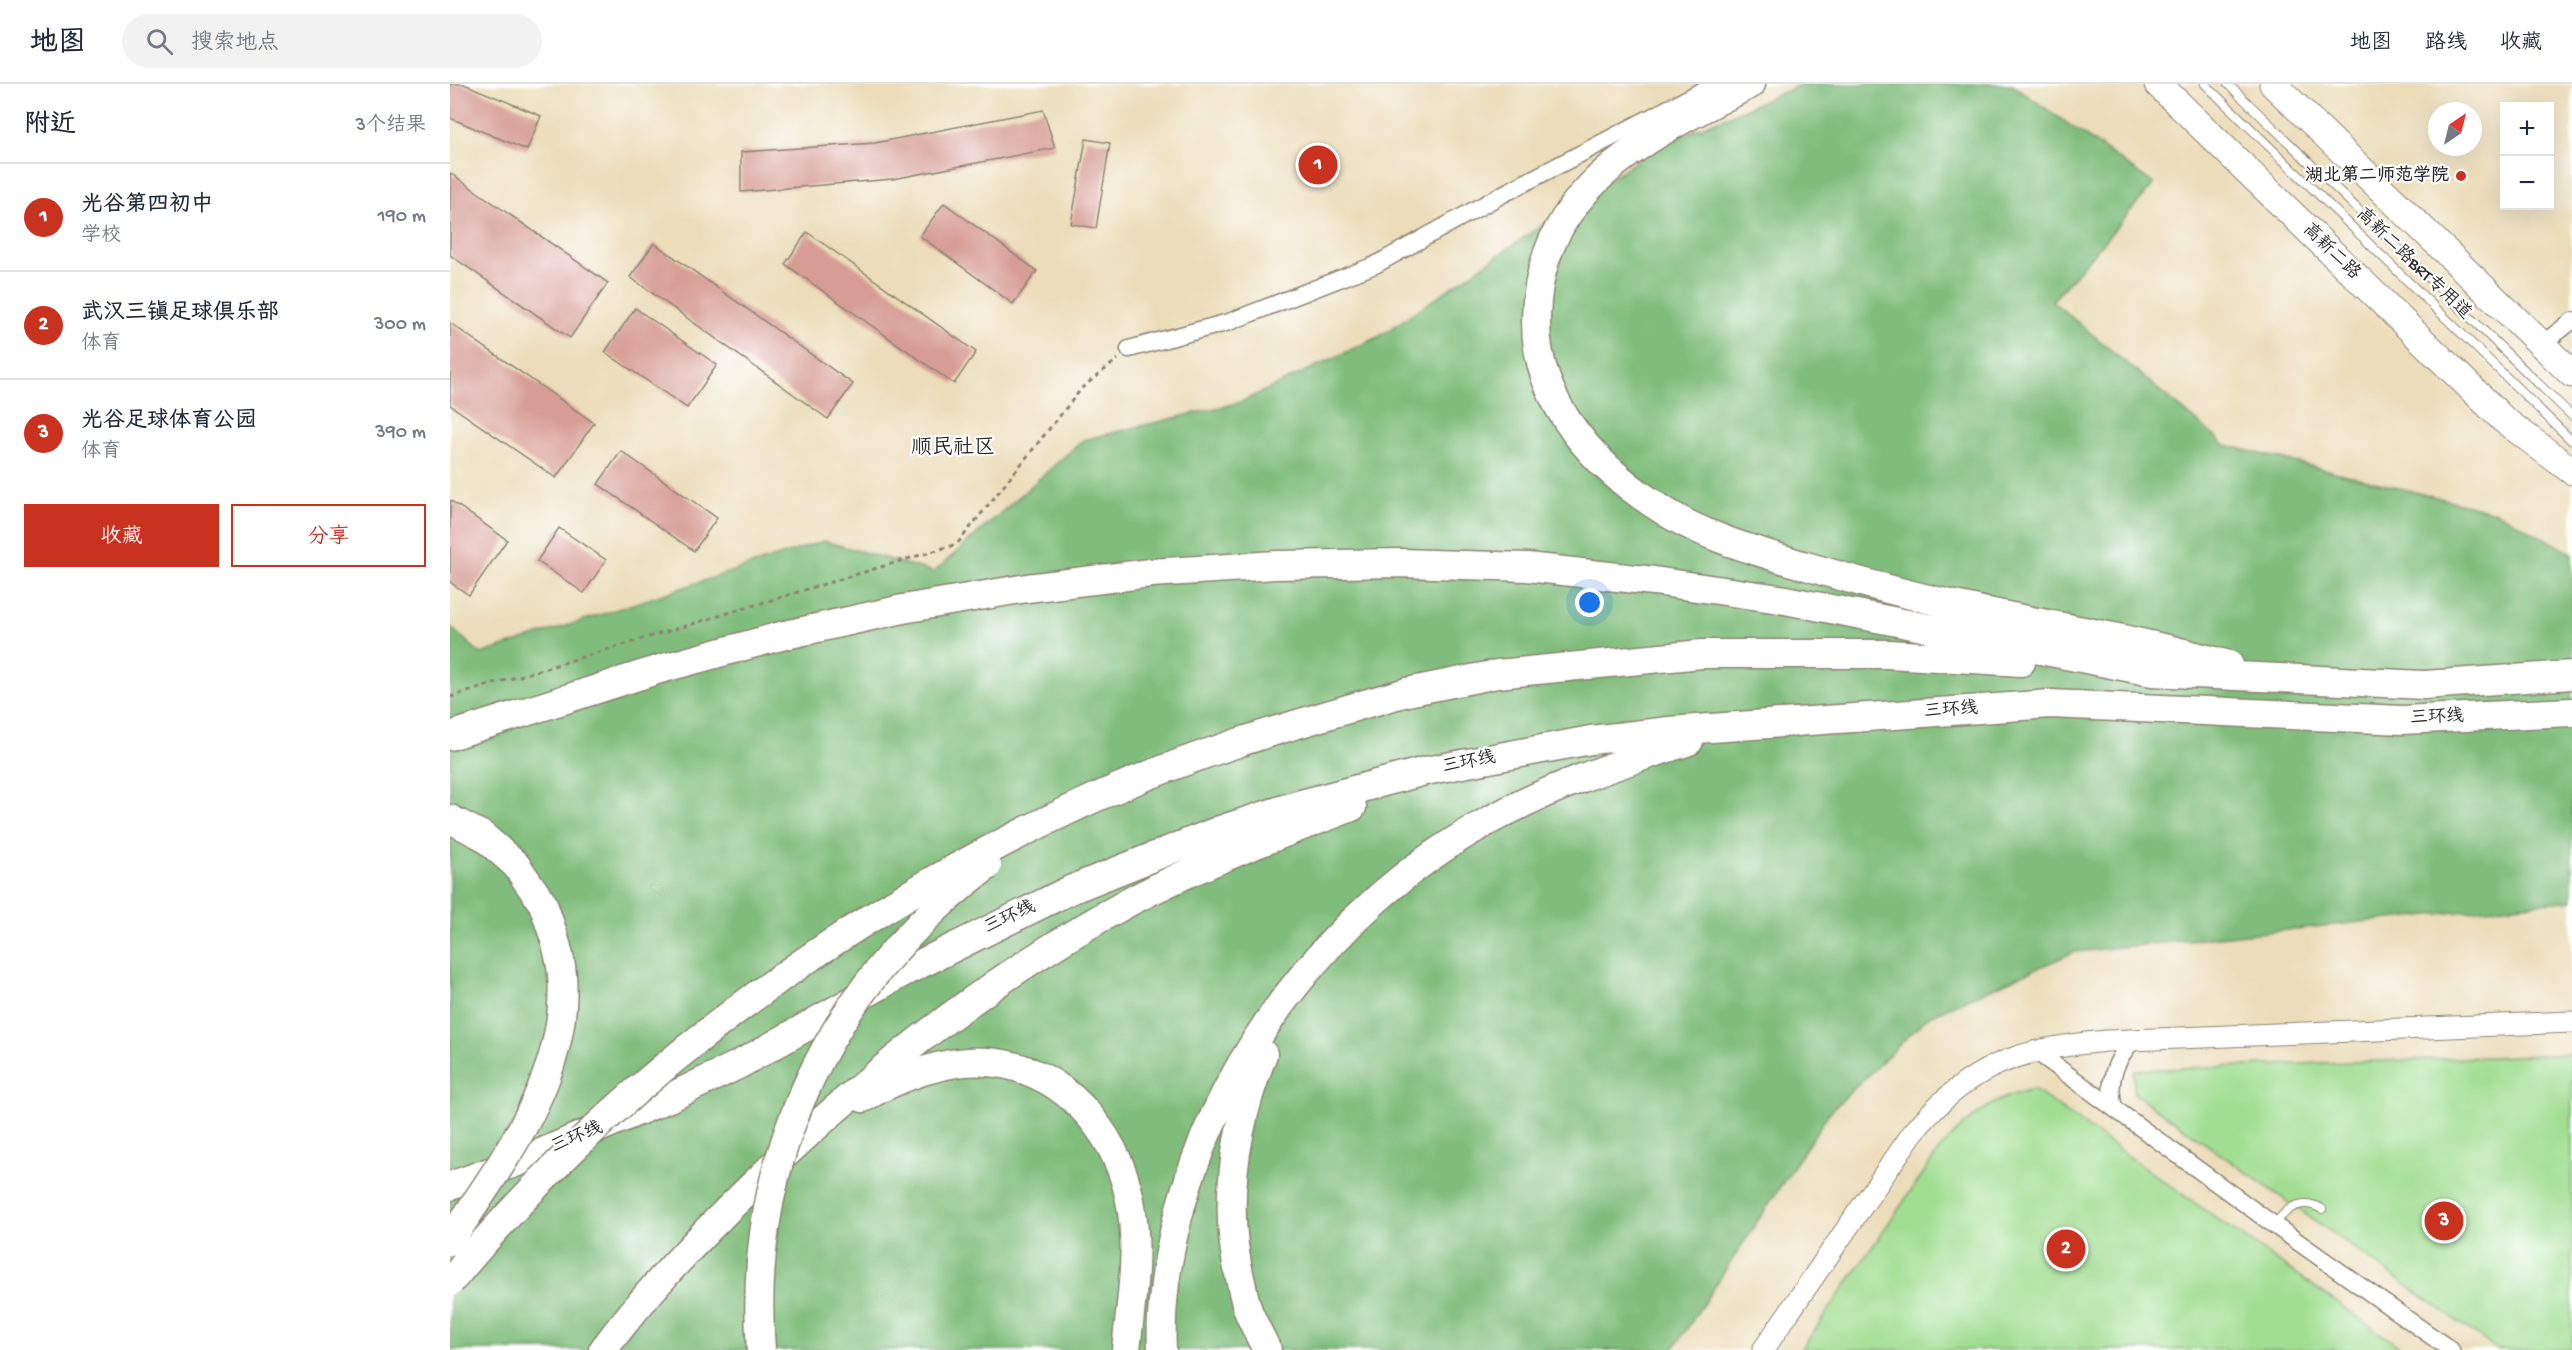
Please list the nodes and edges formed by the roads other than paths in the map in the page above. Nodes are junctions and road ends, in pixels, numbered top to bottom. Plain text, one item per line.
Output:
1 (1715, 84) edge
2 (1751, 84) edge
3 (2158, 84) edge
4 (2205, 84) edge
5 (2228, 84) edge
6 (2273, 84) edge
7 (2572, 321) edge
8 (2541, 345) junction
9 (1129, 349) road end
10 (2572, 374) edge
11 (2572, 416) edge
12 (2504, 420) junction
13 (2572, 441) edge
14 (2572, 471) edge
15 (2572, 491) edge
16 (2152, 672) junction
17 (2572, 675) edge
18 (2277, 679) junction
19 (2572, 712) edge
20 (1755, 724) junction
21 (450, 735) edge
22 (1505, 756) junction
23 (1073, 808) junction
24 (450, 819) edge
25 (1284, 1000) junction
26 (2572, 1022) edge
27 (2133, 1040) junction
28 (2034, 1050) junction
29 (2114, 1108) junction
30 (812, 1128) junction
31 (450, 1186) edge
32 (2322, 1209) dead end
33 (2274, 1225) junction
34 (450, 1241) edge
35 (450, 1282) edge
36 (603, 1350) edge
37 (761, 1350) edge
38 (1126, 1350) edge
39 (1162, 1350) edge
40 (1267, 1350) edge
41 (1763, 1350) edge
42 (2451, 1350) edge

1 - 9 street
2 - 18 highway
3 - 12 main road, 高新二路
4 - 13 lane, 高新二路BRT专用道
5 - 11 lane, 高新二路BRT专用道
6 - 8 main road
7 - 8 street
8 - 10 main road
12 - 14 main road, 高新二路
12 - 15 main road, 高新二路
16 - 18 highway, 三环线
16 - 21 highway, 三环线
16 - 23 highway, bridge
17 - 18 highway, 三环线
19 - 20 highway, 三环线
20 - 22 highway, 三环线
20 - 25 highway
22 - 30 highway
22 - 31 highway, 三环线, bridge
23 - 35 highway, bridge
23 - 37 highway, bridge
24 - 34 highway, bridge
25 - 39 highway
25 - 40 highway
26 - 27 street
27 - 28 street
27 - 29 street
28 - 29 street
28 - 41 street
29 - 33 street
30 - 36 highway, bridge
30 - 38 highway
32 - 33 lane
33 - 42 street

